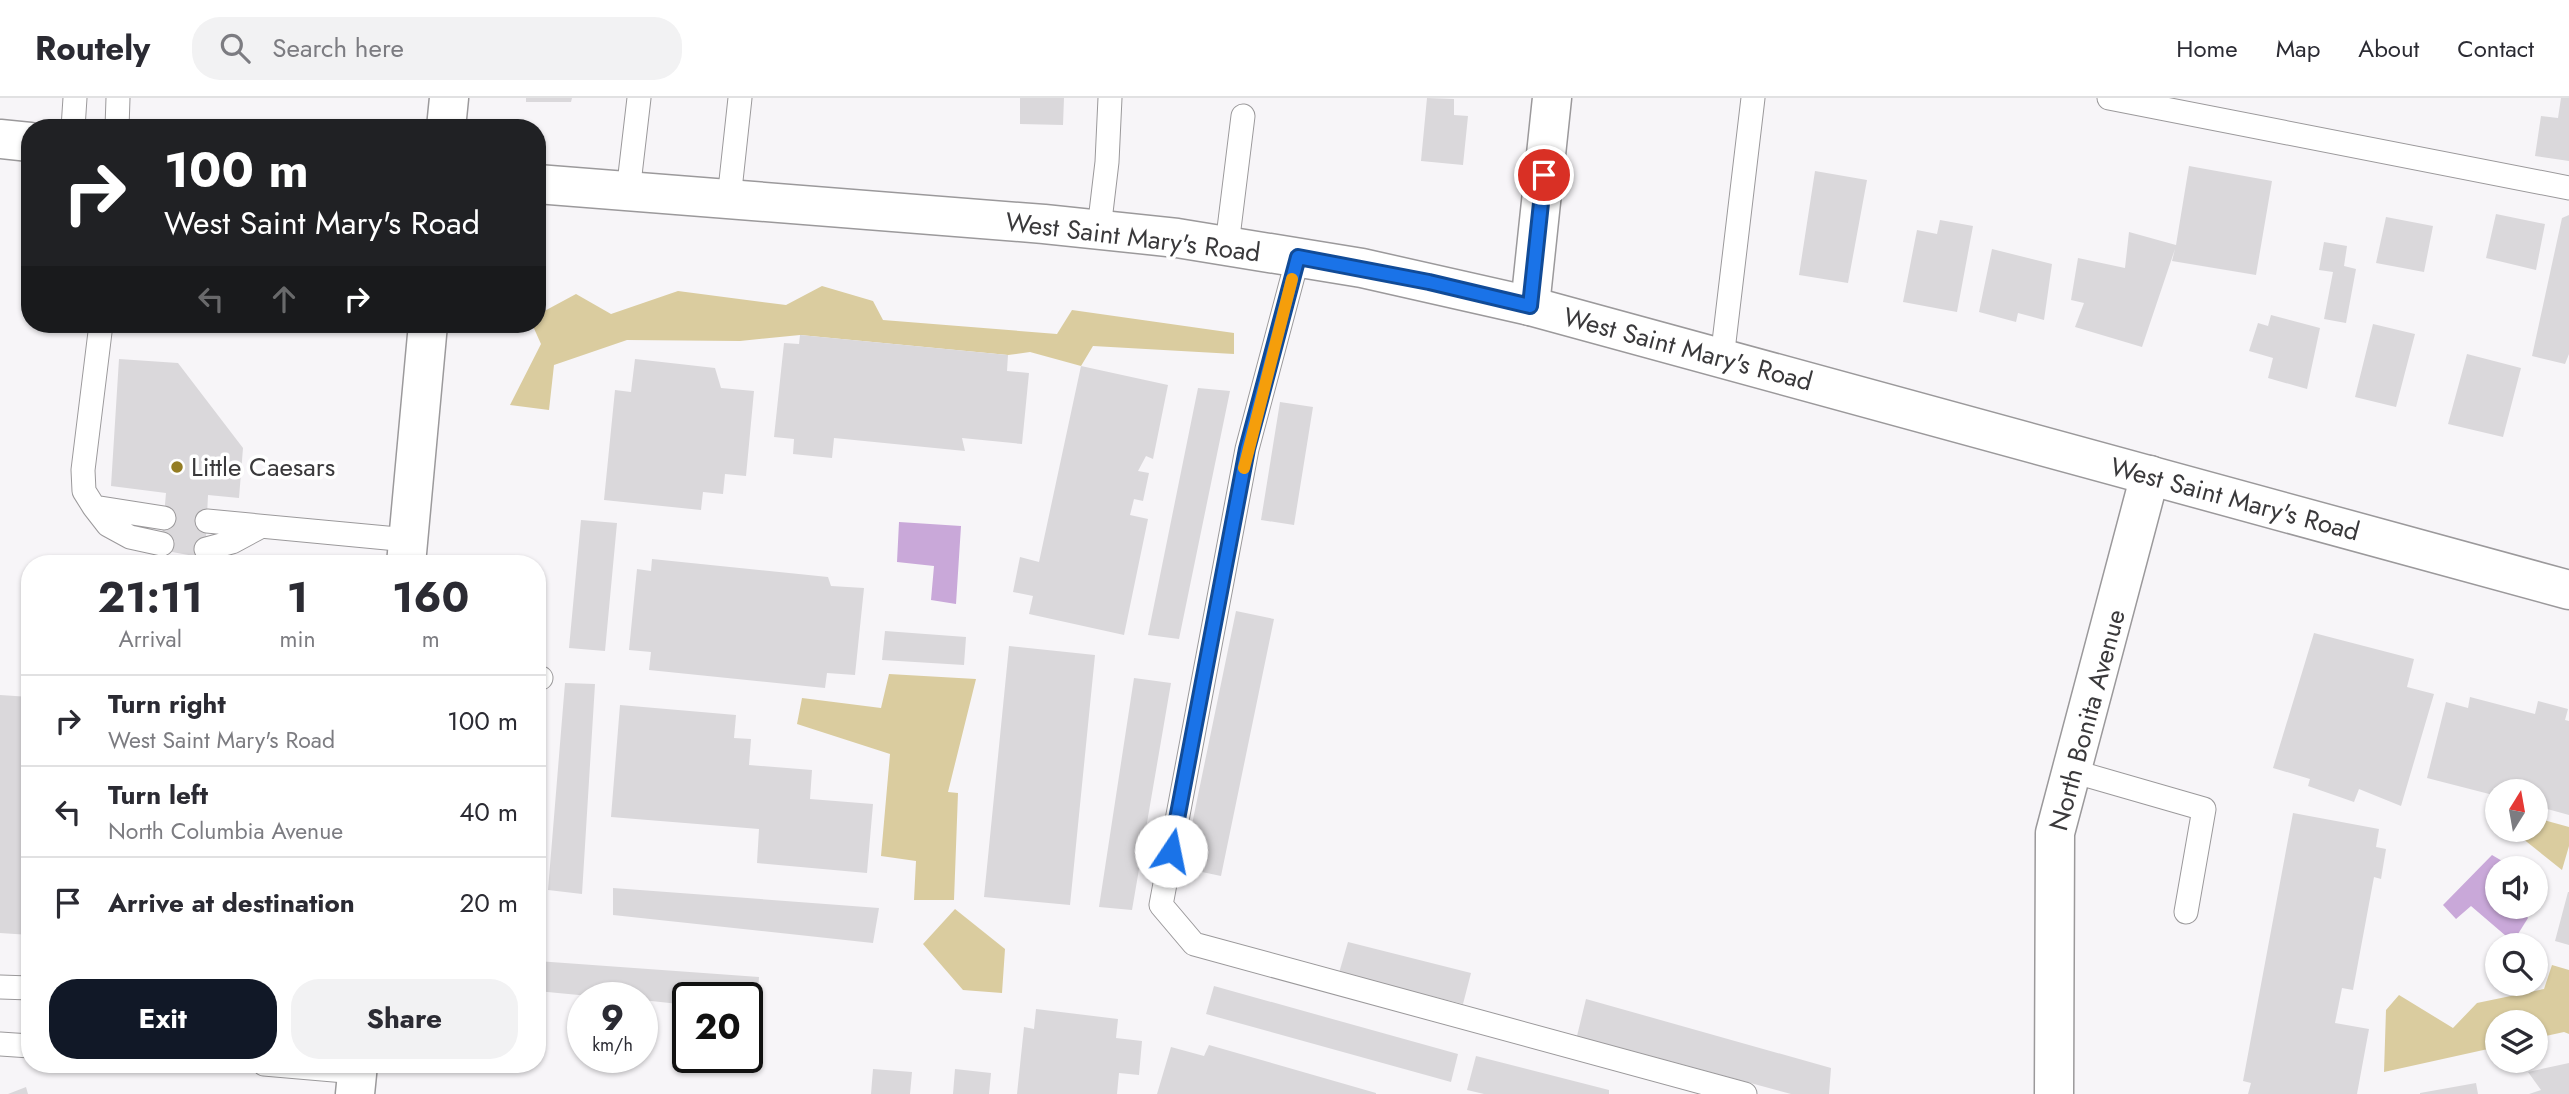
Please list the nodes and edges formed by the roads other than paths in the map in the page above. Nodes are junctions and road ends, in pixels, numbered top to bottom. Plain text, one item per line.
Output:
1 (75, 98) edge
2 (118, 98) edge
3 (449, 98) edge
4 (639, 98) edge
5 (740, 98) edge
6 (1110, 98) edge
7 (1552, 98) edge
8 (1753, 98) edge
9 (2109, 98) edge
10 (1242, 108) edge
11 (74, 119) edge
12 (117, 119) edge
13 (447, 119) edge
14 (0, 139) edge
15 (21, 141) edge
16 (546, 185) edge
17 (2569, 188) edge
18 (628, 191) junction
19 (729, 199) junction
20 (1098, 229) junction
21 (1227, 245) junction
22 (1298, 257) junction
23 (1530, 306) junction
24 (100, 333) edge
25 (427, 333) edge
26 (1722, 359) junction
27 (2150, 475) junction
28 (94, 507) junction
29 (164, 518) dead end
30 (207, 522) dead end
31 (258, 528) junction
32 (162, 544) dead end
33 (206, 549) dead end
34 (407, 552) edge
35 (2569, 590) edge
36 (2071, 771) junction
37 (2186, 912) dead end
38 (0, 987) edge
39 (21, 988) edge
40 (0, 1044) edge
41 (21, 1045) edge
42 (334, 1073) edge
43 (357, 1076) edge
44 (1745, 1094) edge
45 (2054, 1094) edge

1 - 11 lane
2 - 12 lane
3 - 13 main road
4 - 18 lane
5 - 19 lane
6 - 20 lane
7 - 23 main road
8 - 26 lane
9 - 17 lane
10 - 21 lane
14 - 15 main road
16 - 18 main road, West Saint Mary's Road
18 - 19 main road, West Saint Mary's Road
19 - 20 main road, West Saint Mary's Road
20 - 21 main road, West Saint Mary's Road
21 - 22 main road, West Saint Mary's Road
22 - 23 main road, West Saint Mary's Road
22 - 44 lane
23 - 26 main road, West Saint Mary's Road
24 - 28 lane
25 - 34 main road
26 - 27 main road, West Saint Mary's Road
27 - 35 main road, West Saint Mary's Road
27 - 36 main road, North Bonita Avenue
28 - 29 lane
28 - 32 lane
30 - 31 lane
31 - 33 lane
31 - 34 lane
36 - 37 lane
36 - 45 main road, North Bonita Avenue
38 - 39 lane
40 - 41 lane
42 - 43 lane

